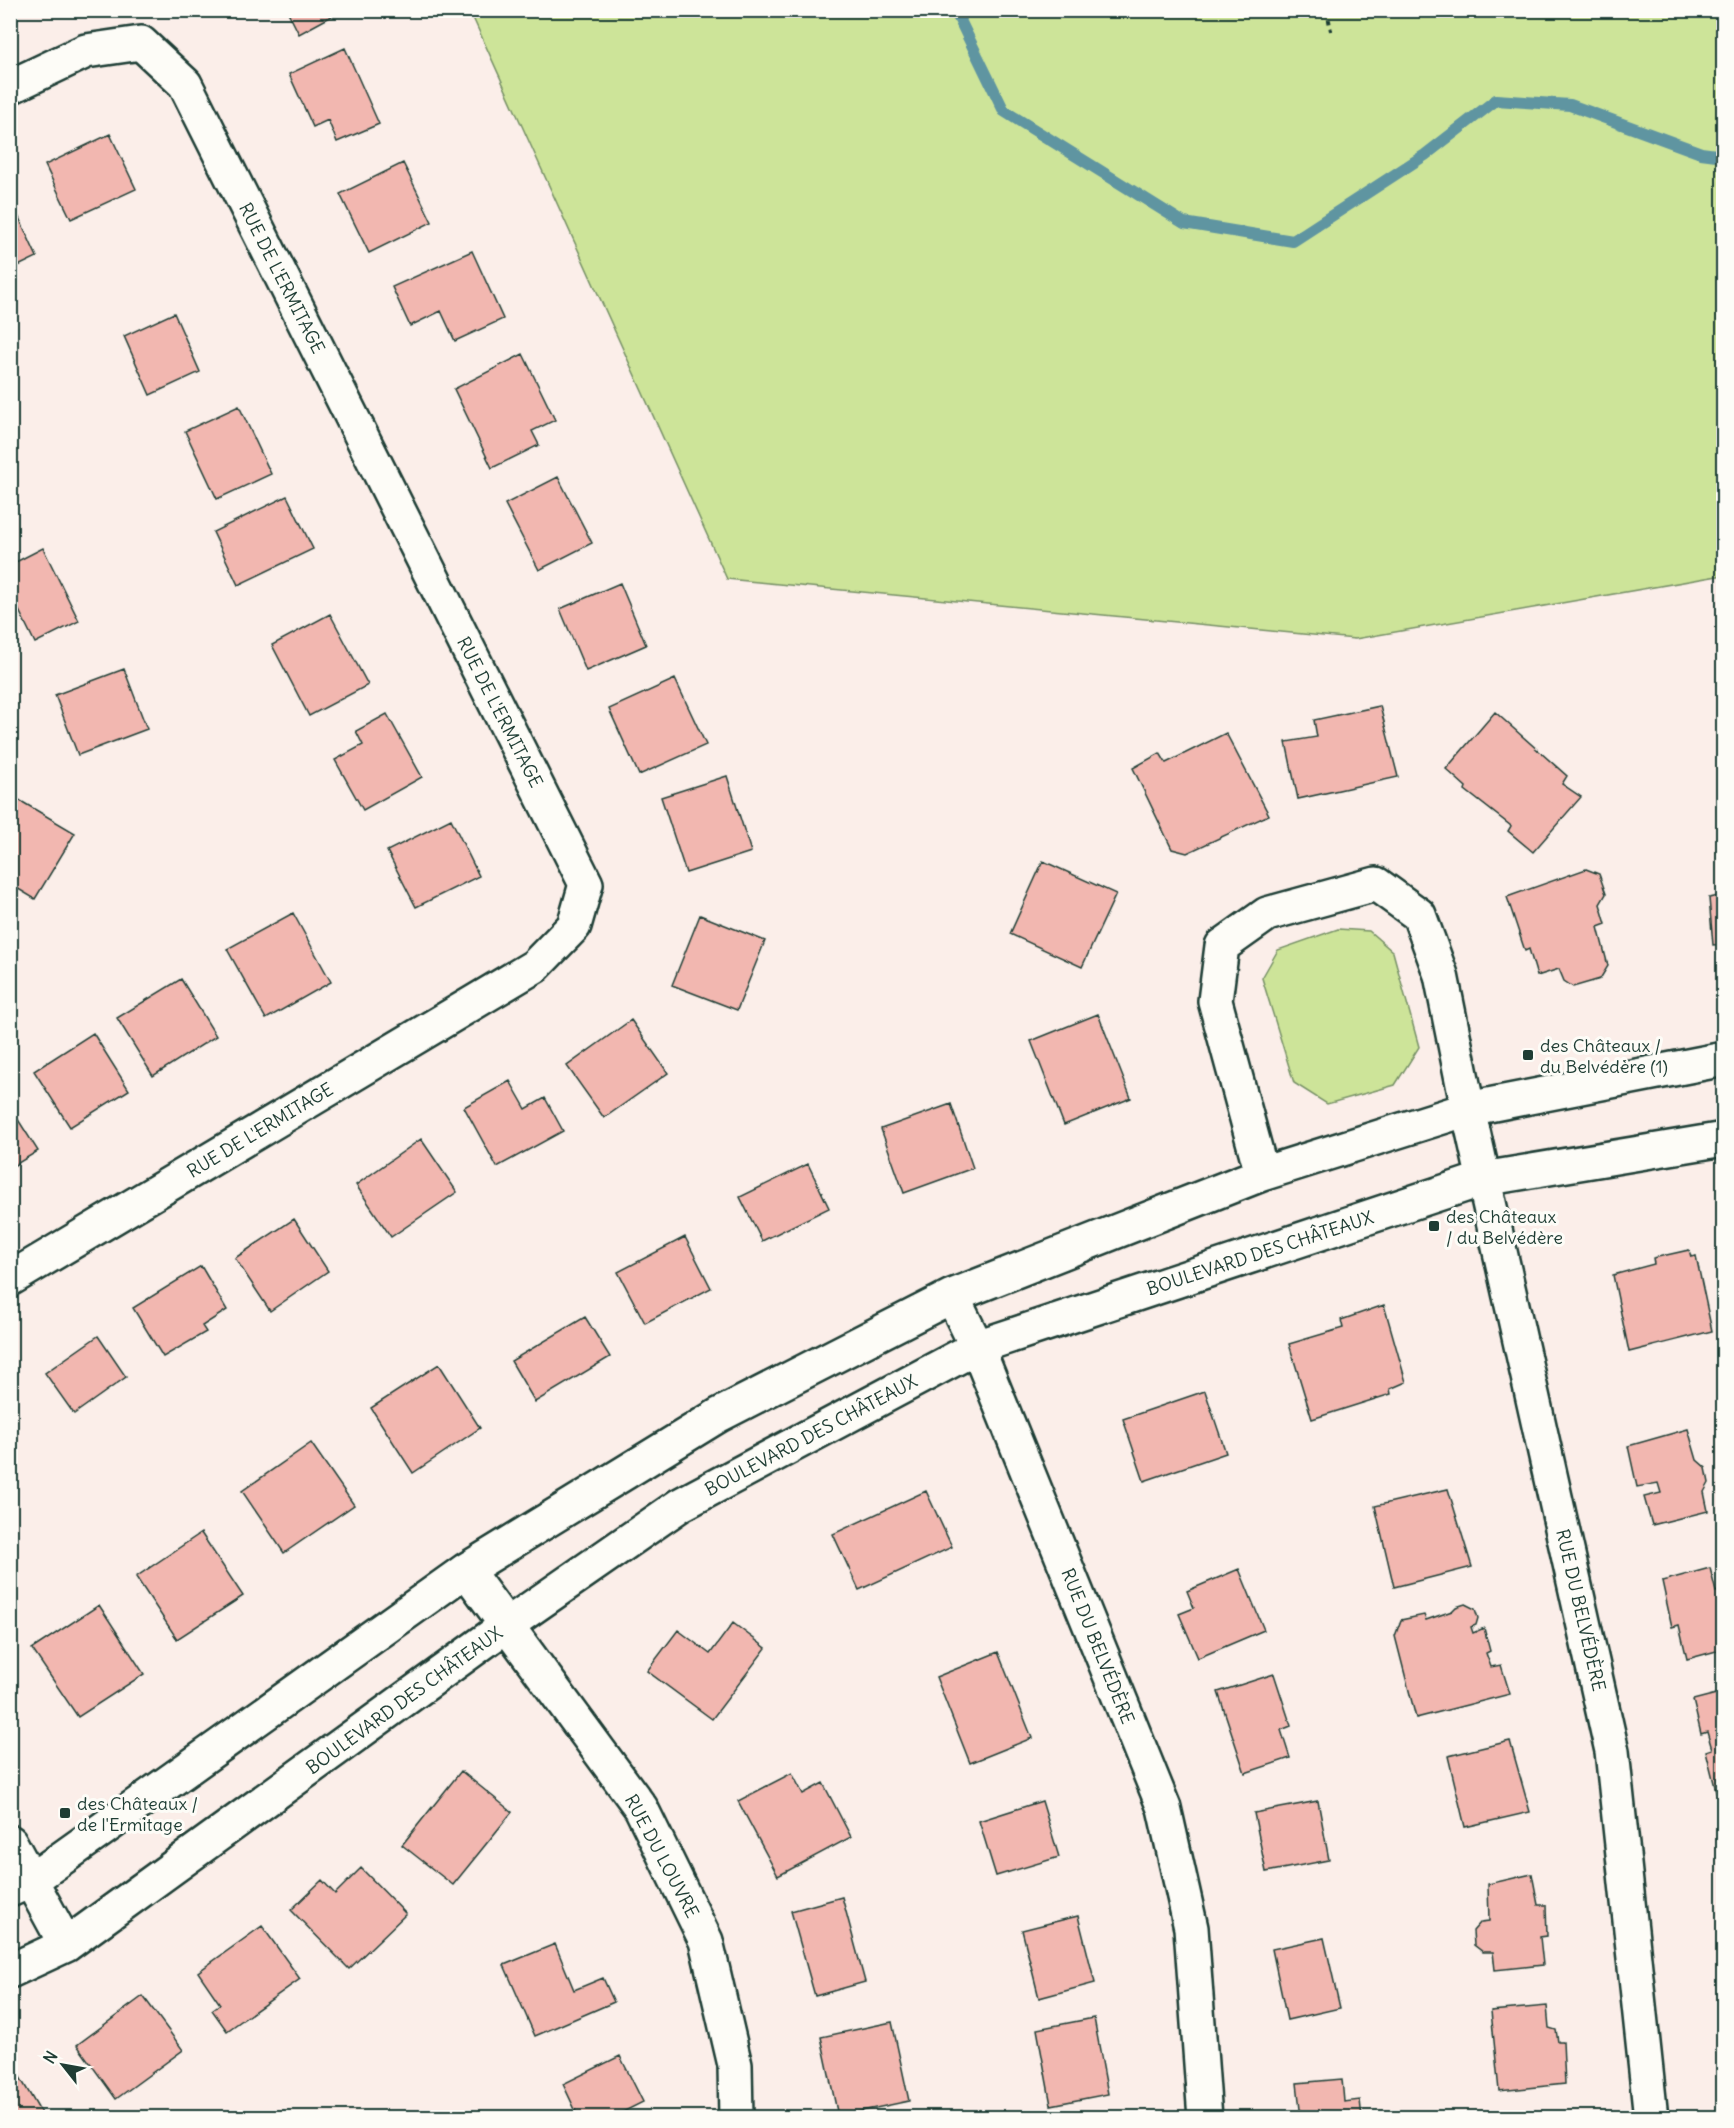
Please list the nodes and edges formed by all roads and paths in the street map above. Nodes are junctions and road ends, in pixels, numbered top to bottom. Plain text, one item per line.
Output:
1 (1327, 10) edge
2 (1331, 31) dead end
3 (10, 87) edge
4 (1724, 1059) edge
5 (1468, 1109) junction
6 (1724, 1138) edge
7 (1262, 1174) junction
8 (1483, 1179) junction
9 (10, 1279) edge
10 (952, 1296) junction
11 (977, 1347) junction
12 (466, 1570) junction
13 (507, 1625) junction
14 (10, 1842) edge
15 (20, 1885) edge
16 (66, 1945) junction
17 (10, 1971) edge
18 (736, 2118) edge
19 (1205, 2118) edge
20 (1651, 2118) edge

1 - 2 path
3 - 9 street, RUE DE L'ERMITAGE
4 - 5 street
5 - 7 street
5 - 7 street
5 - 8 street, RUE DU BELVÉDÈRE
6 - 8 street, BOULEVARD DES CHÂTEAUX
7 - 10 street
8 - 11 street, BOULEVARD DES CHÂTEAUX
8 - 20 street, RUE DU BELVÉDÈRE
10 - 11 street, RUE DU BELVÉDÈRE
10 - 12 street
11 - 13 street, BOULEVARD DES CHÂTEAUX
11 - 19 street, RUE DU BELVÉDÈRE
12 - 13 street, RUE DU LOUVRE
12 - 15 street
13 - 16 street, BOULEVARD DES CHÂTEAUX
13 - 18 street, RUE DU LOUVRE
14 - 15 street
15 - 16 street
16 - 17 street, BOULEVARD DES CHÂTEAUX

